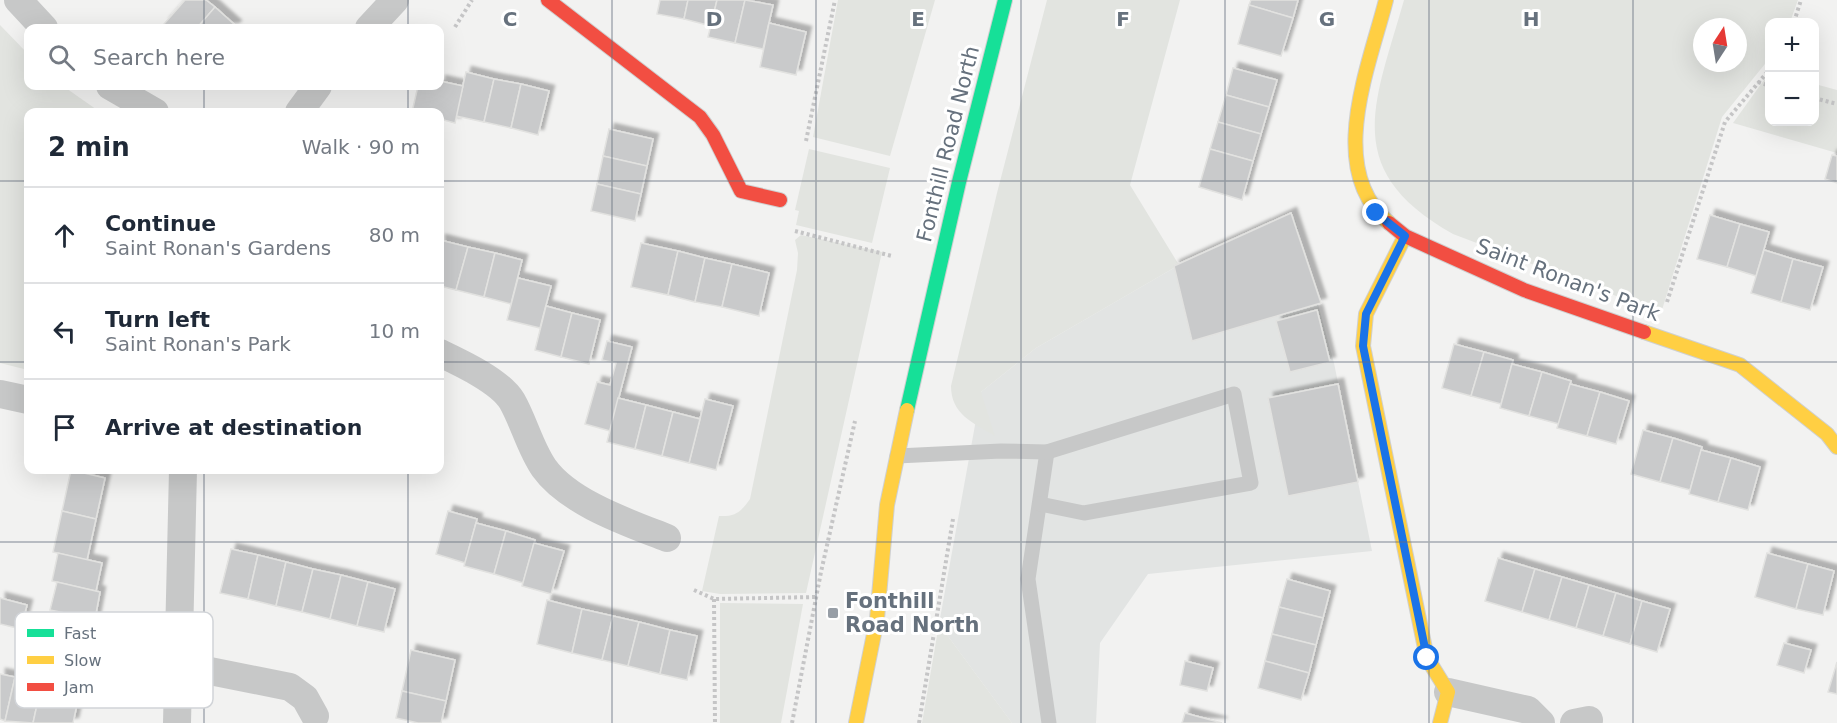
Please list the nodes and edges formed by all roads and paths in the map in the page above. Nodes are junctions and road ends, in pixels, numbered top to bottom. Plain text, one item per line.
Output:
1 (18, 0) edge
2 (395, 0) edge
3 (472, 0) edge
4 (548, 0) edge
5 (835, 0) edge
6 (1005, 0) edge
7 (1386, 0) edge
8 (1801, 0) edge
9 (1795, 18) edge
10 (40, 24) edge
11 (373, 24) edge
12 (455, 27) dead end
13 (1767, 72) edge
14 (1758, 82) junction
15 (1765, 84) edge
16 (117, 90) edge
17 (315, 90) edge
18 (1819, 99) edge
19 (1837, 104) edge
20 (148, 108) edge
21 (302, 108) edge
22 (806, 141) dead end
23 (780, 200) dead end
24 (786, 228) dead end
25 (1405, 236) junction
26 (892, 256) dead end
27 (1667, 302) dead end
28 (444, 355) edge
29 (0, 394) edge
30 (24, 399) edge
31 (855, 421) dead end
32 (1837, 447) edge
33 (1047, 452) junction
34 (897, 456) junction
35 (183, 474) edge
36 (1040, 504) junction
37 (953, 519) dead end
38 (667, 538) dead end
39 (694, 590) dead end
40 (816, 597) junction
41 (714, 599) junction
42 (181, 612) edge
43 (213, 672) edge
44 (1448, 692) junction
45 (178, 708) edge
46 (315, 716) dead end
47 (177, 723) edge
48 (715, 723) edge
49 (792, 723) edge
50 (856, 723) edge
51 (919, 723) edge
52 (1049, 723) edge
53 (1440, 723) edge
54 (1541, 723) edge

1 - 10 street
2 - 11 street
3 - 12 path
4 - 23 street
5 - 22 path
6 - 34 street, Fonthill Road North
7 - 25 street, Saint Ronan's Park
8 - 9 path
13 - 14 path
14 - 15 path
14 - 27 path
16 - 20 street
17 - 21 street
18 - 19 path
24 - 26 path
25 - 32 street, Saint Ronan's Park
25 - 44 street
28 - 38 street
29 - 30 street
31 - 40 path
33 - 34 lane
33 - 36 lane
33 - 36 lane
34 - 50 street, Fonthill Road North
35 - 42 street
36 - 52 lane
37 - 51 path
39 - 41 path
40 - 41 path
40 - 49 path
41 - 48 path
43 - 46 street
44 - 53 street
44 - 54 street
45 - 47 street

